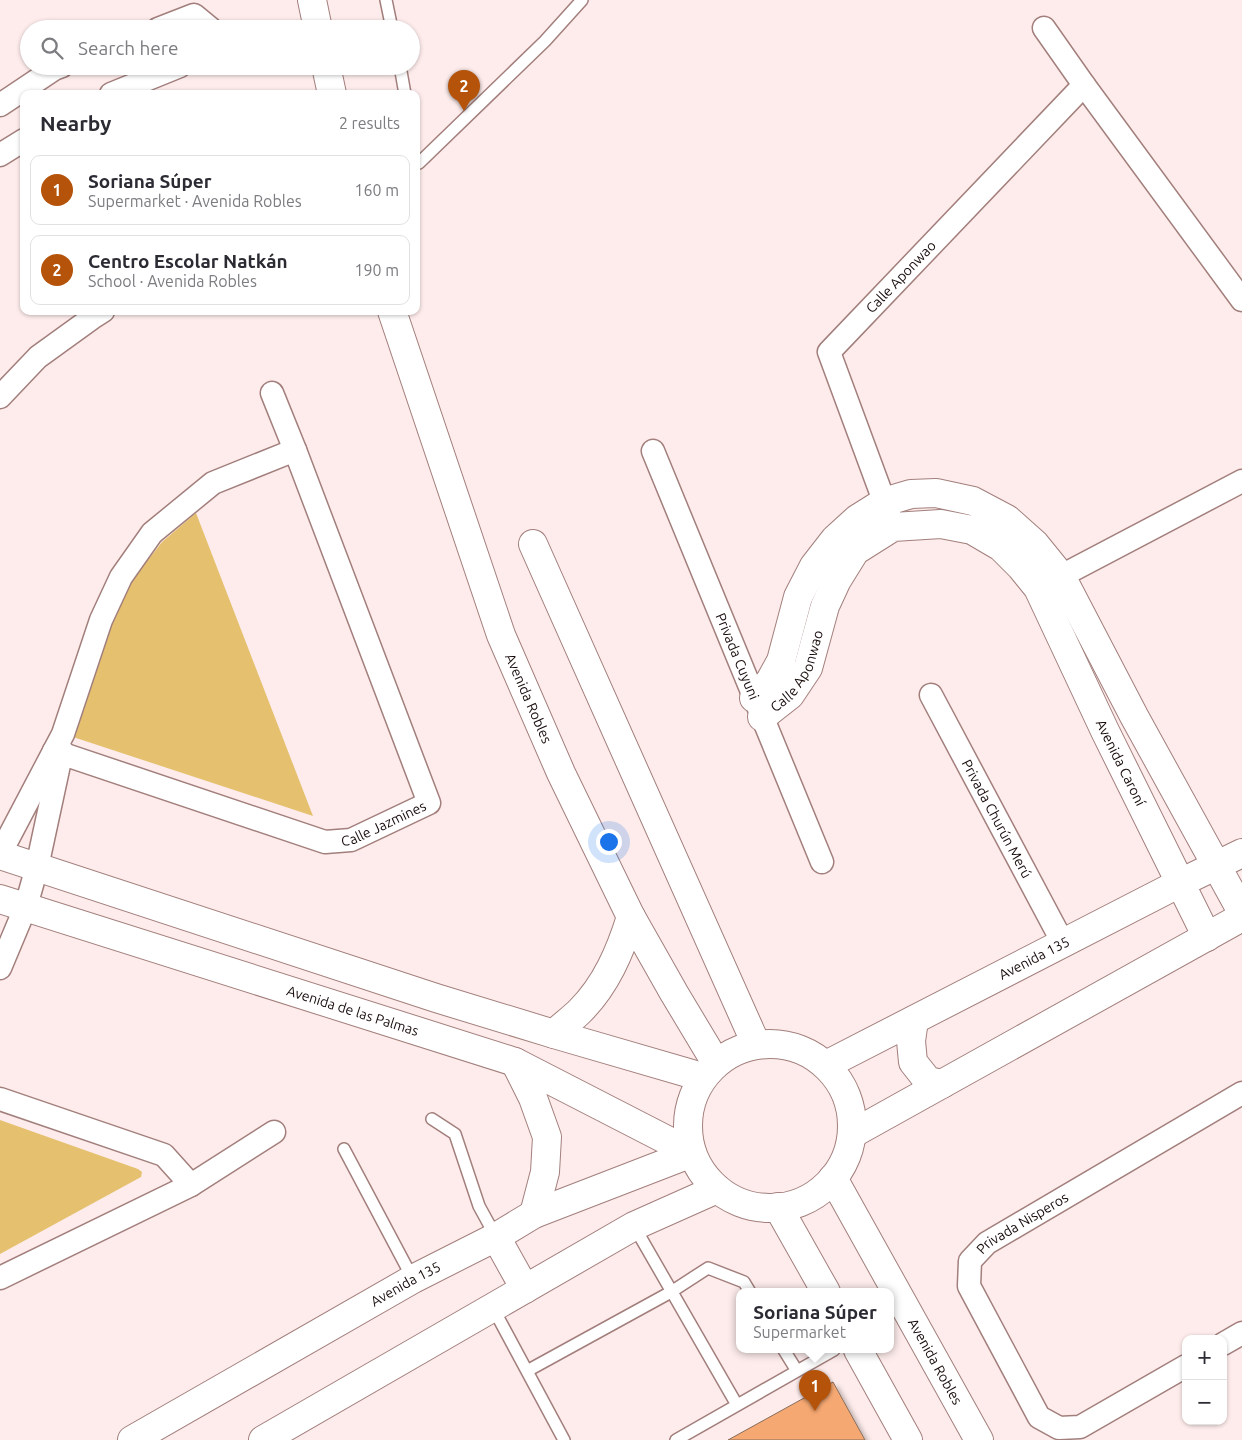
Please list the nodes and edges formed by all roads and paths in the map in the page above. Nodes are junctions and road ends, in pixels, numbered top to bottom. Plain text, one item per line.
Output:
1 (312, 0) edge
2 (386, 0) edge
3 (582, 0) edge
4 (181, 20) edge
5 (200, 20) edge
6 (316, 20) edge
7 (390, 20) edge
8 (1044, 28) dead end
9 (45, 75) edge
10 (158, 75) edge
11 (328, 75) edge
12 (402, 75) edge
13 (1084, 85) junction
14 (22, 90) edge
15 (121, 90) edge
16 (331, 90) edge
17 (404, 90) edge
18 (20, 92) edge
19 (0, 105) edge
20 (20, 142) edge
21 (0, 154) edge
22 (420, 163) edge
23 (1242, 300) edge
24 (97, 315) edge
25 (393, 315) edge
26 (272, 394) dead end
27 (0, 396) edge
28 (296, 450) junction
29 (653, 451) dead end
30 (1242, 481) edge
31 (884, 502) junction
32 (893, 528) junction
33 (534, 544) dead end
34 (1049, 582) junction
35 (931, 695) dead end
36 (758, 707) junction
37 (60, 746) junction
38 (1242, 853) edge
39 (0, 854) edge
40 (822, 862) dead end
41 (1217, 865) junction
42 (37, 867) junction
43 (1180, 883) junction
44 (0, 898) edge
45 (26, 906) junction
46 (1242, 912) edge
47 (632, 917) junction
48 (1242, 917) edge
49 (1207, 937) junction
50 (1062, 943) junction
51 (0, 968) edge
52 (436, 998) junction
53 (497, 1017) junction
54 (914, 1020) junction
55 (427, 1034) junction
56 (554, 1034) junction
57 (756, 1044) junction
58 (486, 1052) junction
59 (515, 1062) junction
60 (826, 1065) junction
61 (709, 1070) junction
62 (942, 1084) junction
63 (1242, 1093) edge
64 (0, 1099) edge
65 (432, 1119) dead end
66 (274, 1132) dead end
67 (852, 1134) junction
68 (344, 1149) dead end
69 (692, 1153) junction
70 (833, 1178) junction
71 (191, 1185) junction
72 (717, 1189) junction
73 (778, 1208) junction
74 (534, 1214) junction
75 (634, 1226) junction
76 (496, 1237) junction
77 (0, 1278) edge
78 (412, 1280) junction
79 (748, 1288) edge
80 (824, 1288) edge
81 (524, 1289) junction
82 (671, 1292) junction
83 (493, 1308) junction
84 (1242, 1333) edge
85 (1227, 1342) edge
86 (786, 1353) edge
87 (829, 1353) edge
88 (860, 1353) edge
89 (1182, 1368) edge
90 (527, 1371) junction
91 (797, 1371) junction
92 (737, 1405) junction
93 (132, 1440) edge
94 (263, 1440) edge
95 (564, 1440) edge
96 (676, 1440) edge
97 (908, 1440) edge
98 (979, 1440) edge

1 - 6 main road
2 - 7 lane
3 - 22 lane
4 - 5 street
8 - 13 street
9 - 14 street
10 - 15 street
11 - 16 main road
12 - 17 lane
13 - 23 street
13 - 31 street, Calle Aponwao
18 - 19 street
20 - 21 street
24 - 27 street
25 - 47 main road, Avenida Robles
26 - 28 street, Calle Jazmines
28 - 37 street
28 - 37 street, Calle Jazmines
29 - 36 street, Privada Cuyuni
30 - 34 street
31 - 32 street, Calle Aponwao
31 - 34 main road, Calle Aponwao
31 - 36 main road, Calle Aponwao
32 - 34 main road, Calle Aponwao
32 - 36 main road, Calle Aponwao
33 - 57 main road
34 - 41 main road
34 - 43 main road, Avenida Caroní
35 - 50 street, Privada Churún Merú
36 - 40 street, Privada Cuyuni
37 - 39 street
37 - 42 street
38 - 41 main road, Avenida 135
39 - 42 main road
41 - 43 main road, Avenida 135
41 - 46 main road
42 - 45 street
42 - 52 main road
43 - 49 main road, Avenida Caroní
43 - 50 main road, Avenida 135
44 - 45 main road, Avenida de las Palmas
45 - 51 street
45 - 55 main road, Avenida de las Palmas
47 - 56 main road
47 - 61 main road, Avenida Robles
48 - 49 main road
49 - 62 main road
50 - 54 main road, Avenida 135
52 - 53 main road
52 - 55 main road
53 - 56 main road
53 - 58 main road
54 - 60 main road, Avenida 135
54 - 62 main road
55 - 58 main road, Avenida de las Palmas
56 - 61 main road
57 - 60 main road
57 - 61 main road
58 - 59 main road, Avenida de las Palmas
59 - 69 main road, Avenida de las Palmas
59 - 74 main road
60 - 67 main road
61 - 69 main road
62 - 67 main road
63 - 89 street, Privada Nisperos
64 - 71 street
65 - 76 lane
66 - 71 street
67 - 70 main road
68 - 78 lane
69 - 72 main road
69 - 74 main road, Avenida 135
70 - 73 main road
70 - 98 main road, Avenida Robles
71 - 77 street
72 - 73 main road
72 - 75 main road
73 - 80 main road
74 - 76 main road, Avenida 135
75 - 81 main road
75 - 82 lane
76 - 78 main road, Avenida 135
76 - 81 main road
78 - 93 main road, Avenida 135
79 - 82 lane
81 - 83 main road
82 - 90 lane
82 - 92 lane
83 - 90 lane
83 - 94 main road
84 - 85 street
86 - 91 lane
87 - 91 lane
88 - 97 main road
90 - 95 lane
91 - 92 lane
92 - 96 lane

